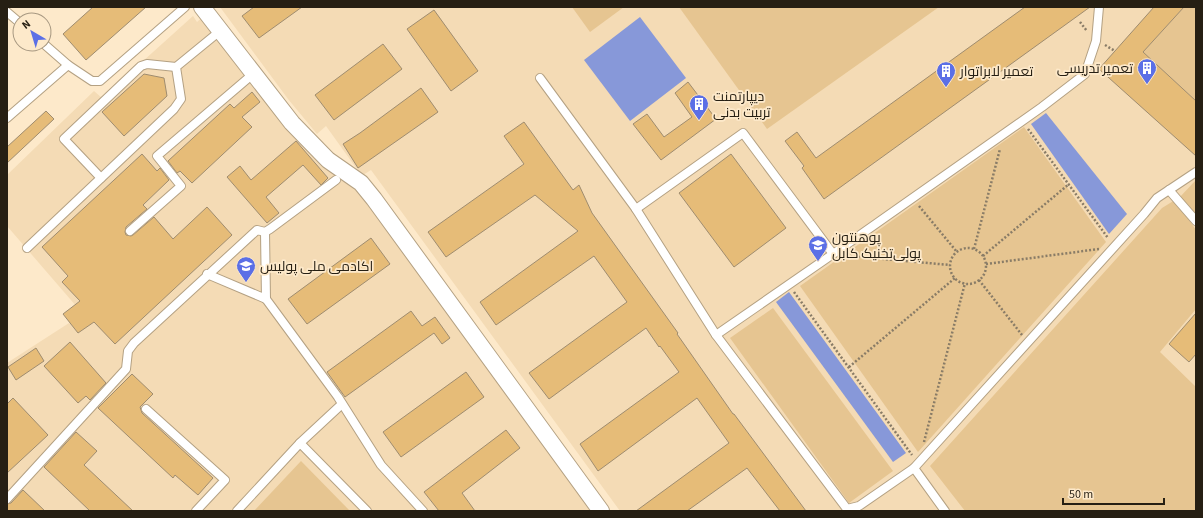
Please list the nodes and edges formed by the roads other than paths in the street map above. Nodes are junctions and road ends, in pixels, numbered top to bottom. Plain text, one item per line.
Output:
1 (186, 7) edge
2 (202, 7) edge
3 (1099, 7) edge
4 (220, 31) junction
5 (52, 51) edge
6 (68, 65) junction
7 (176, 67) junction
8 (253, 74) junction
9 (540, 78) dead end
10 (7, 118) edge
11 (1196, 172) edge
12 (101, 178) junction
13 (336, 180) dead end
14 (1169, 190) junction
15 (636, 209) junction
16 (1196, 221) edge
17 (130, 231) dead end
18 (265, 232) junction
19 (27, 248) dead end
20 (833, 254) junction
21 (208, 274) junction
22 (266, 299) junction
23 (716, 334) junction
24 (342, 404) junction
25 (146, 409) dead end
26 (300, 443) junction
27 (916, 466) junction
28 (7, 499) edge
29 (196, 511) edge
30 (237, 511) edge
31 (368, 511) edge
32 (423, 511) edge
33 (601, 511) edge
34 (945, 511) edge

1 - 6 lane
2 - 4 street
3 - 20 lane
4 - 7 lane
4 - 8 street
5 - 6 lane
6 - 10 lane
7 - 12 lane
7 - 12 lane
8 - 17 lane
8 - 33 street
9 - 15 lane
11 - 14 lane
12 - 19 lane
13 - 18 lane
14 - 16 lane
14 - 27 lane
15 - 20 lane
15 - 23 lane
18 - 21 lane
18 - 22 lane
20 - 23 lane
21 - 22 lane
21 - 28 lane
22 - 24 lane
23 - 27 lane
24 - 26 lane
24 - 32 lane
25 - 29 lane
26 - 30 lane
26 - 31 lane
27 - 34 lane

